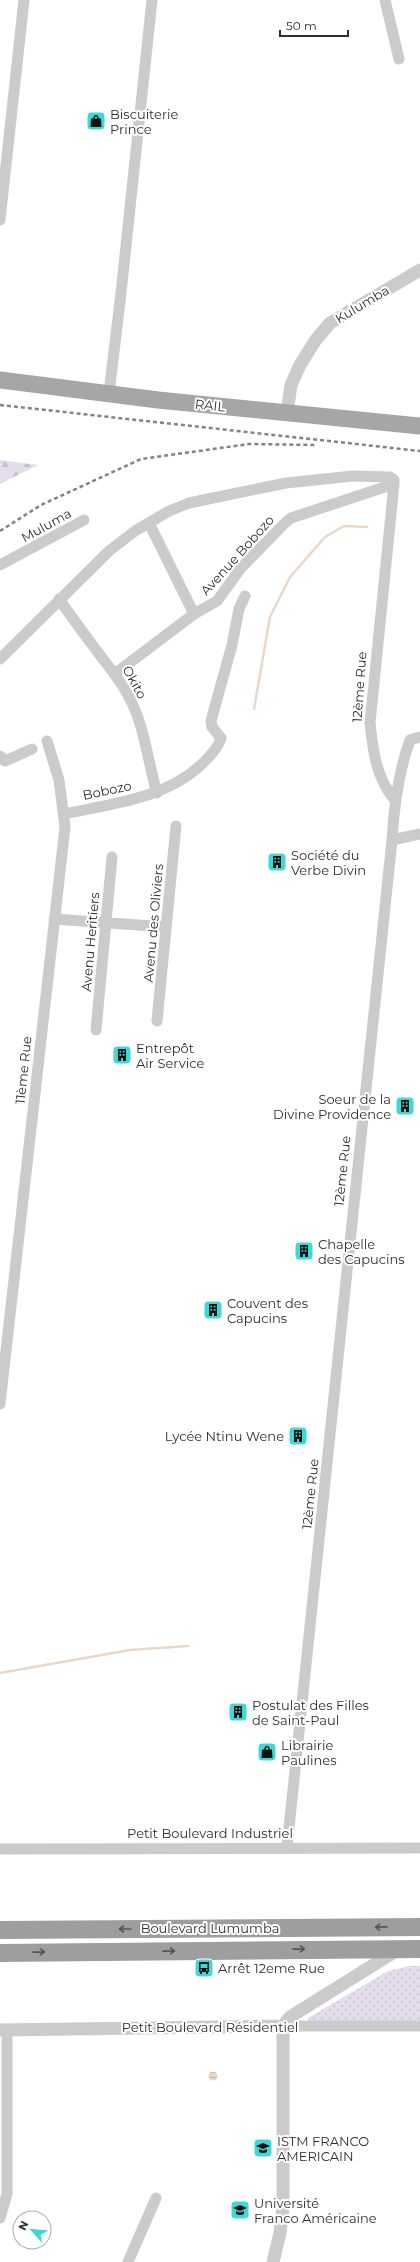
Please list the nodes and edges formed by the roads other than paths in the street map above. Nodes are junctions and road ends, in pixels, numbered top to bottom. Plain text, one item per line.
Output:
1 (24, 0) edge
2 (152, 0) edge
3 (385, 0) edge
4 (399, 59) dead end
5 (0, 220) edge
6 (420, 270) edge
7 (0, 380) edge
8 (109, 393) junction
9 (287, 413) junction
10 (420, 426) edge
11 (394, 482) junction
12 (84, 520) dead end
13 (149, 523) junction
14 (0, 565) edge
15 (245, 596) dead end
16 (59, 599) junction
17 (194, 614) junction
18 (0, 659) edge
19 (116, 673) junction
20 (415, 738) edge
21 (47, 740) dead end
22 (32, 749) dead end
23 (0, 756) edge
24 (157, 793) junction
25 (394, 799) junction
26 (64, 814) junction
27 (176, 826) dead end
28 (420, 834) edge
29 (392, 840) junction
30 (112, 857) dead end
31 (54, 919) junction
32 (105, 922) junction
33 (166, 927) junction
34 (157, 1021) dead end
35 (96, 1030) dead end
36 (3, 1356) edge
37 (0, 1404) edge
38 (287, 1847) junction
39 (420, 1848) edge
40 (0, 1849) edge
41 (420, 1927) edge
42 (0, 1930) edge
43 (399, 1949) junction
44 (420, 1949) edge
45 (0, 1953) edge
46 (283, 2026) junction
47 (420, 2026) edge
48 (4, 2030) edge
49 (156, 2198) dead end
50 (0, 2218) edge
51 (128, 2262) edge
52 (273, 2262) edge

1 - 5 street
2 - 8 street
3 - 4 street
6 - 9 street, Kulumba
7 - 8 main road, RAIL
8 - 9 main road, RAIL
9 - 10 main road, RAIL
11 - 13 street
11 - 17 street, Avenue Bobozo
11 - 25 street, 12ème Rue
12 - 14 street, Muluma
13 - 16 street
13 - 17 street
15 - 24 street
16 - 18 street
16 - 19 street, Okito
17 - 19 street, Avenue Bobozo
19 - 24 street, Okito
20 - 25 street
21 - 26 street, 11ème Rue
22 - 23 street
24 - 26 street, Bobozo
25 - 29 street, 12ème Rue
26 - 31 street, 11ème Rue
27 - 33 street, Avenu des Oliviers
28 - 29 street
29 - 38 street, 12ème Rue
30 - 32 street, Avenu Heritiers
31 - 32 street
31 - 36 street, 11ème Rue
32 - 33 street
32 - 35 street, Avenu Heritiers
33 - 34 street, Avenu des Oliviers
36 - 37 street, 11ème Rue
38 - 39 street, Petit Boulevard Industriel
38 - 40 street, Petit Boulevard Industriel
41 -> 42 highway, Boulevard Lumumba
43 - 44 highway, Boulevard Lumumba
45 -> 43 highway, Boulevard Lumumba
43 - 46 street
46 - 47 street, Petit Boulevard Résidentiel
46 - 48 street, Petit Boulevard Résidentiel
46 - 52 street
48 - 50 street
49 - 51 street

